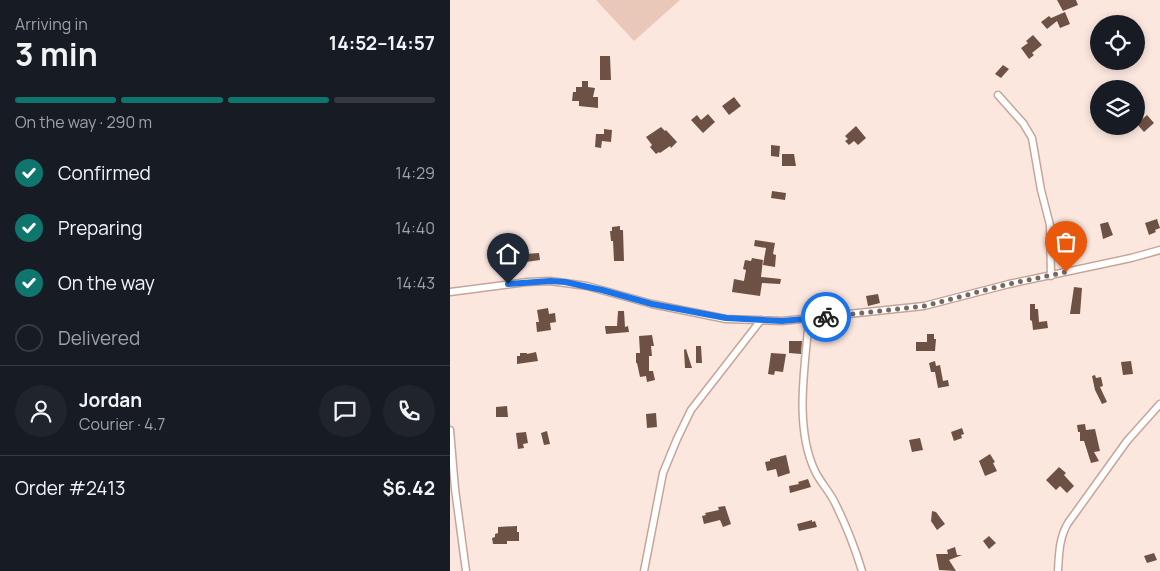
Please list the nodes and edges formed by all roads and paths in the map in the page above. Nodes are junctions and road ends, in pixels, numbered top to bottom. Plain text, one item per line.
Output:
1 (998, 96) dead end
2 (1160, 250) edge
3 (1050, 276) junction
4 (450, 292) edge
5 (809, 319) junction
6 (761, 320) junction
7 (1160, 404) edge
8 (450, 430) edge
9 (451, 452) edge
10 (466, 571) edge
11 (644, 571) edge
12 (862, 571) edge
13 (1058, 571) edge

1 - 3 street
2 - 3 street
3 - 5 street
4 - 6 street
5 - 6 street
5 - 12 street
6 - 11 street
7 - 13 street
8 - 9 street
9 - 10 street

